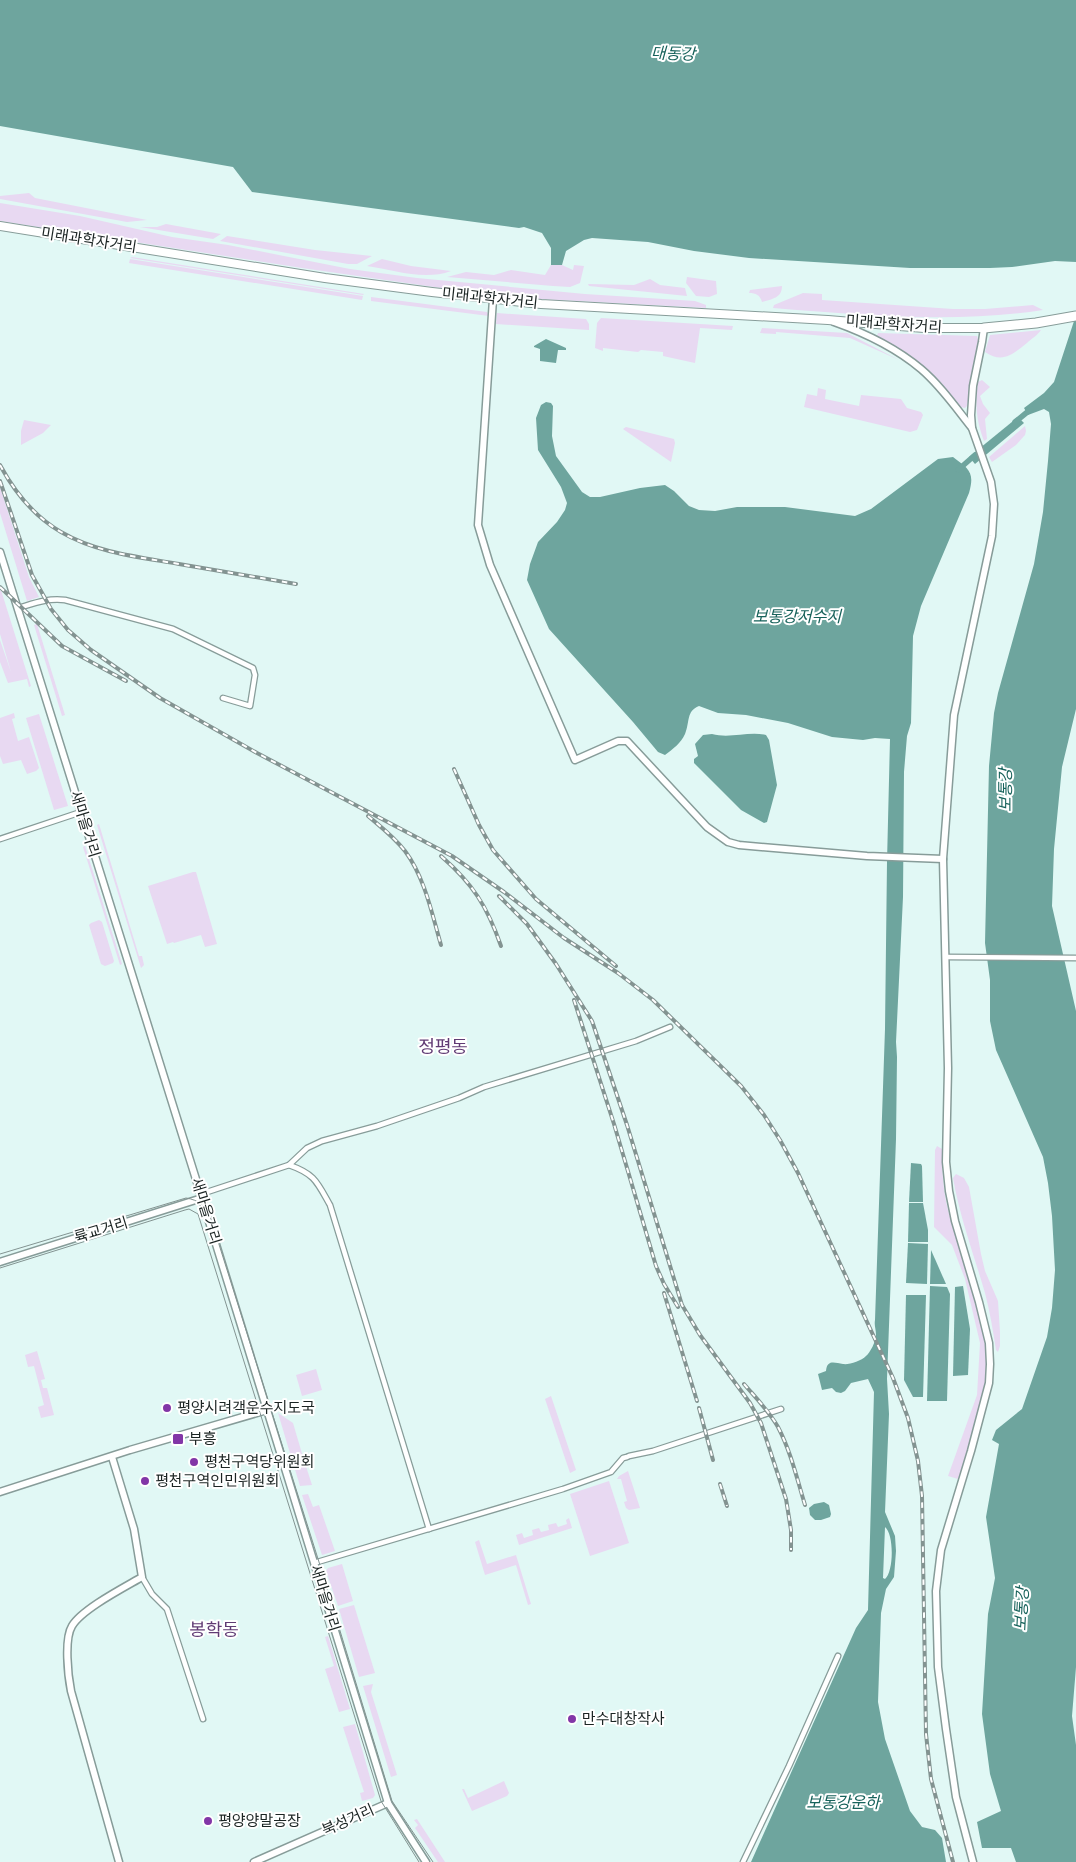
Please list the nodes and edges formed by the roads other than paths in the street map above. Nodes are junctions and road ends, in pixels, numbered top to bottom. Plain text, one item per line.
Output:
1 (0, 226) edge
2 (493, 299) junction
3 (1076, 316) edge
4 (828, 320) junction
5 (984, 328) junction
6 (972, 428) junction
7 (0, 552) edge
8 (18, 608) junction
9 (223, 698) dead end
10 (81, 812) junction
11 (0, 839) edge
12 (943, 859) junction
13 (946, 957) junction
14 (1076, 958) edge
15 (670, 1026) dead end
16 (289, 1165) junction
17 (201, 1196) junction
18 (0, 1262) edge
19 (781, 1409) dead end
20 (267, 1410) junction
21 (112, 1457) junction
22 (0, 1492) edge
23 (429, 1529) junction
24 (314, 1563) junction
25 (142, 1577) junction
26 (838, 1656) dead end
27 (203, 1719) dead end
28 (388, 1803) junction
29 (118, 1862) edge
30 (254, 1862) edge
31 (426, 1862) edge
32 (743, 1862) edge
33 (973, 1862) edge

1 - 2 main road, 미래과학자거리
2 - 4 main road, 미래과학자거리
2 - 12 main road
3 - 5 highway
4 - 5 main road, 미래과학자거리
4 - 6 main road
5 - 6 main road
6 - 12 main road
7 - 8 main road, 새마을거리
8 - 9 street
8 - 10 main road, 새마을거리
10 - 11 street
10 - 17 main road, 새마을거리
12 - 13 main road
13 - 14 street
13 - 33 main road
15 - 16 street
16 - 17 street
16 - 23 street
17 - 18 main road, 륙교거리
17 - 20 main road, 새마을거리
19 - 23 street
20 - 21 main road
20 - 24 main road, 새마을거리
21 - 22 main road
21 - 25 main road
23 - 24 street
24 - 28 main road, 새마을거리
25 - 27 street
25 - 29 main road
26 - 32 street
28 - 30 main road, 북성거리
28 - 31 main road, 새마을거리

